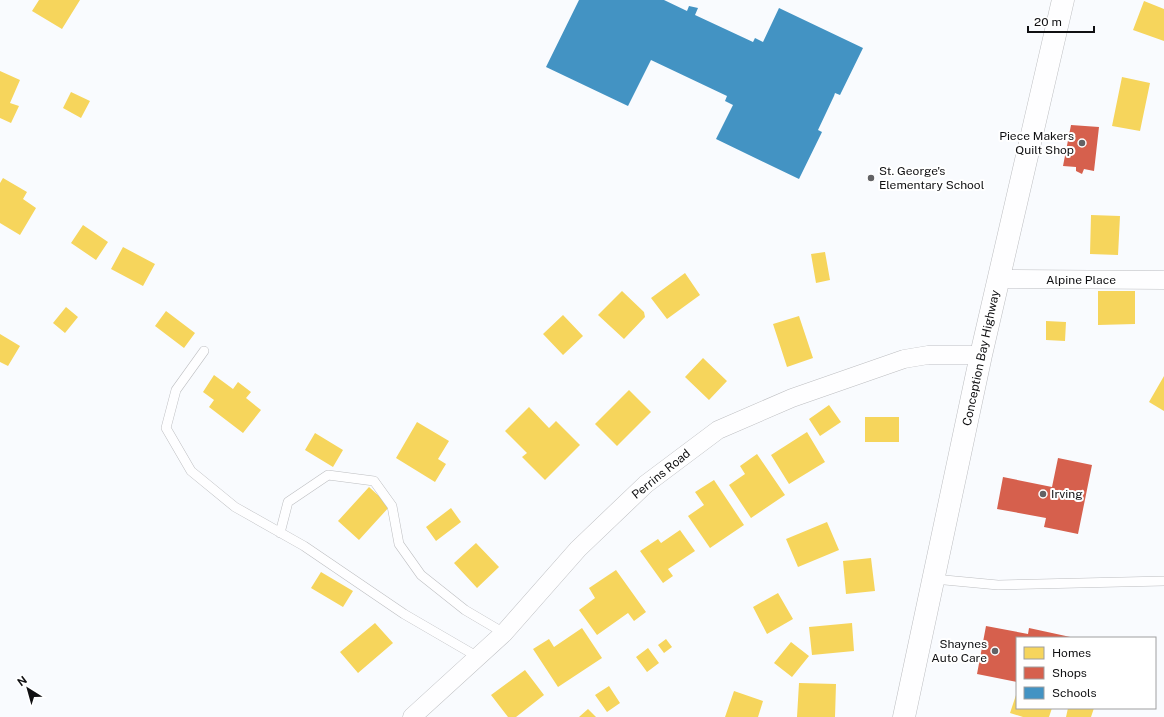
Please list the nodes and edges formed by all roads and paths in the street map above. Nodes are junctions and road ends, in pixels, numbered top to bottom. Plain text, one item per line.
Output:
1 (1063, 0) edge
2 (998, 279) junction
3 (1164, 280) edge
4 (204, 351) dead end
5 (981, 355) junction
6 (280, 533) junction
7 (934, 579) junction
8 (1164, 581) edge
9 (504, 633) junction
10 (478, 657) junction
11 (412, 717) edge
12 (904, 717) edge

1 - 2 main road, Conception Bay Highway
2 - 3 street, Alpine Place
2 - 5 main road, Conception Bay Highway
4 - 6 lane
5 - 7 main road, Conception Bay Highway
5 - 9 street, Perrins Road
6 - 9 lane
6 - 10 lane
7 - 8 lane
7 - 12 main road, Conception Bay Highway
9 - 10 street, Perrins Road
10 - 11 street, Perrins Road

